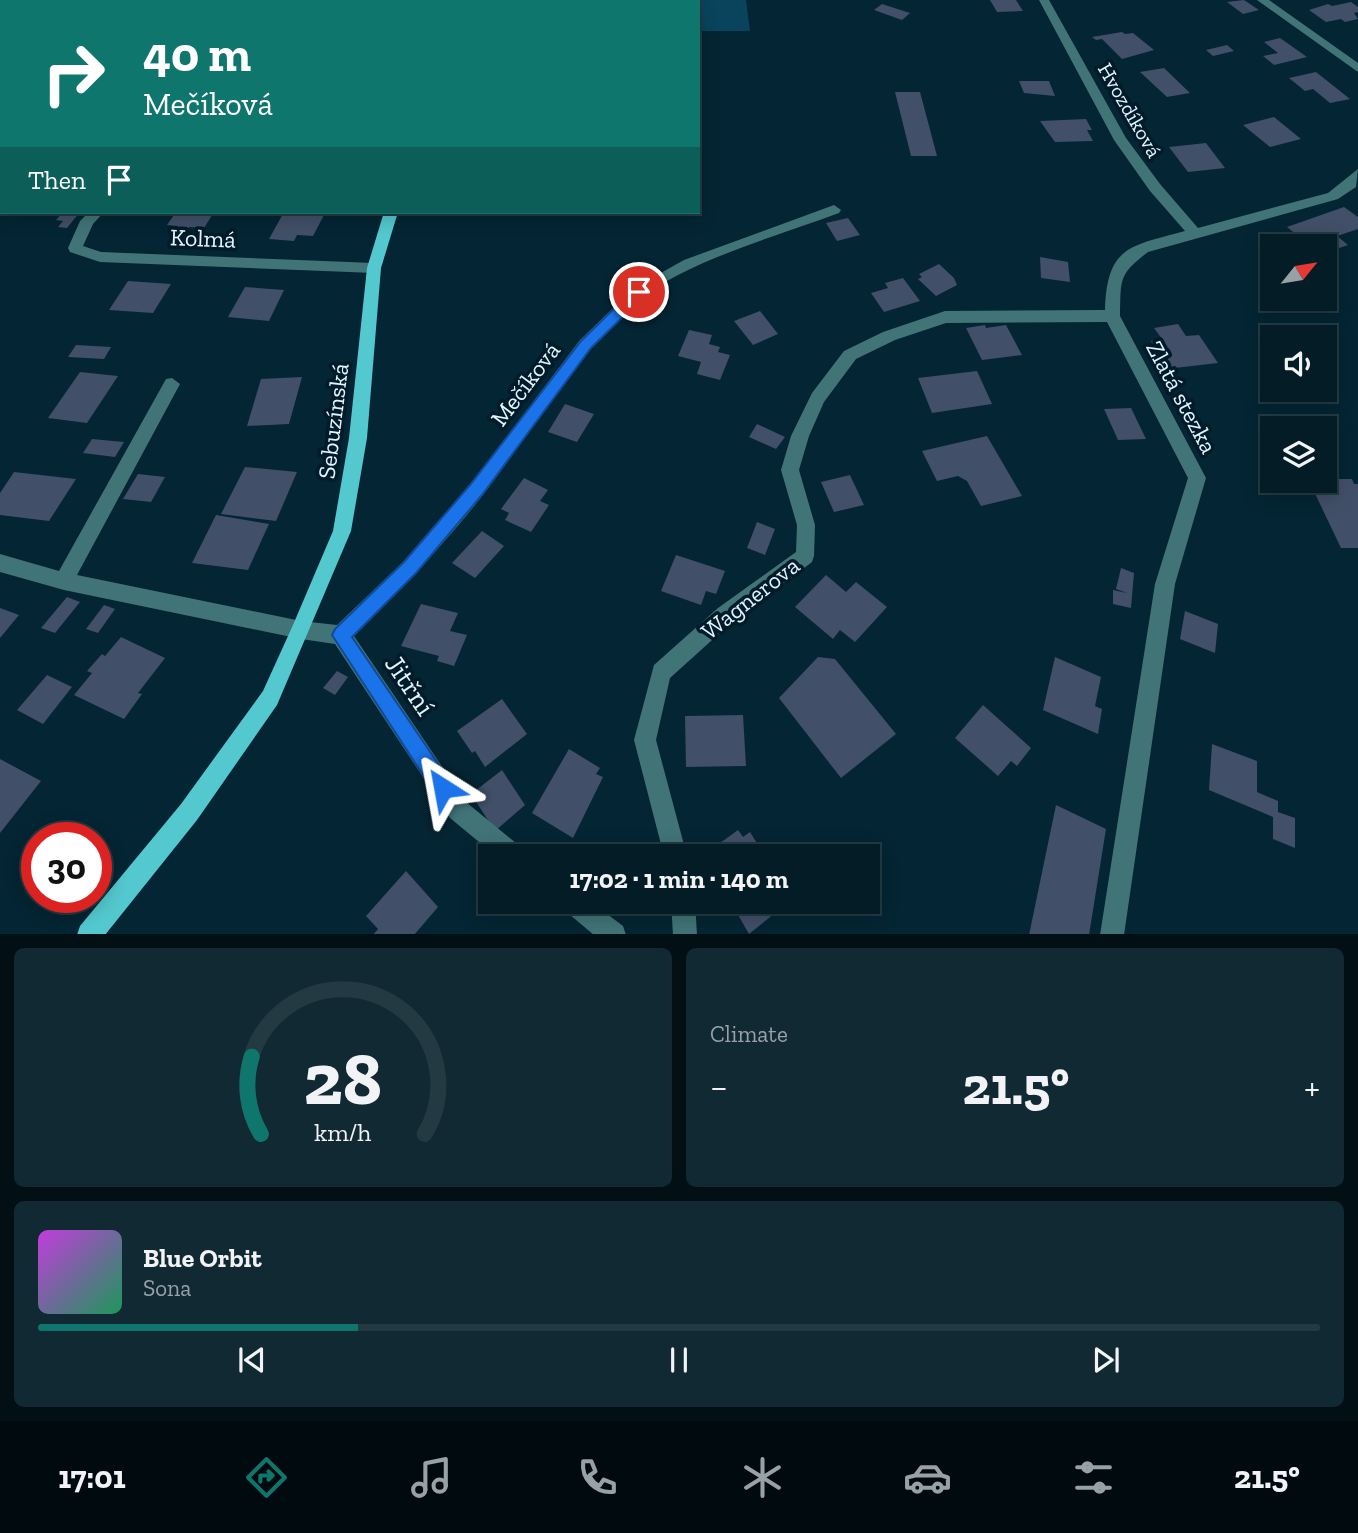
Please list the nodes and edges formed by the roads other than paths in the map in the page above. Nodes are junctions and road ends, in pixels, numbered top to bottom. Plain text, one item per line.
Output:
1 (1044, 0) edge
2 (1262, 0) edge
3 (1358, 68) edge
4 (1358, 173) edge
5 (834, 210) dead end
6 (95, 214) edge
7 (390, 214) edge
8 (1194, 232) junction
9 (374, 268) junction
10 (1112, 316) junction
11 (172, 384) dead end
12 (0, 563) edge
13 (64, 581) junction
14 (301, 630) junction
15 (341, 635) junction
16 (499, 844) edge
17 (673, 844) edge
18 (588, 914) edge
19 (684, 914) edge
20 (89, 934) edge
21 (614, 934) edge
22 (685, 934) edge
23 (1112, 934) edge

1 - 8 street, Hvozdíková
2 - 3 street
4 - 8 street
5 - 15 street, Mečíková
6 - 9 street, Kolmá
7 - 9 main road, Sebuzínská
8 - 10 street
9 - 14 main road, Sebuzínská
10 - 17 street, Wagnerova
10 - 23 street, Zlatá stezka
11 - 13 street
12 - 13 street
13 - 14 street
14 - 15 street
14 - 20 main road, Sebuzínská
15 - 16 street, Jitřní
18 - 21 street
19 - 22 street

